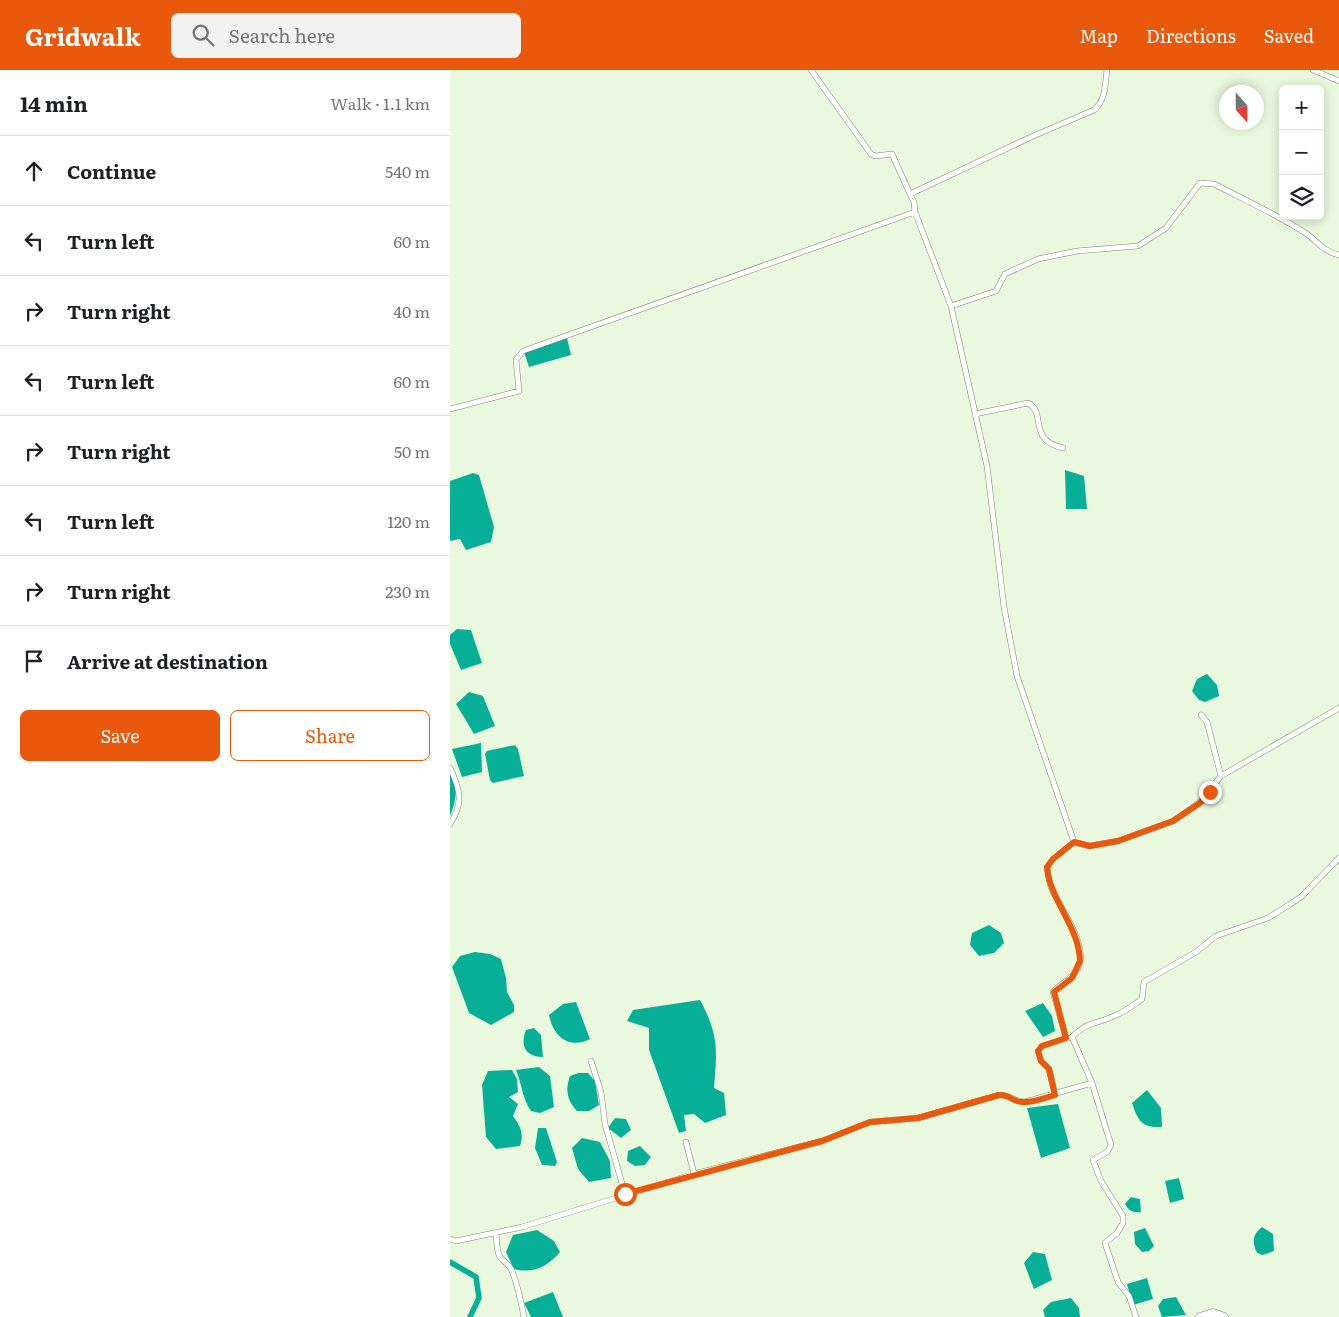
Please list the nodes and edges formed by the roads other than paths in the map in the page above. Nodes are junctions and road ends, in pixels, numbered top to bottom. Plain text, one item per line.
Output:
1 (811, 70) edge
2 (1108, 70) edge
3 (1313, 70) edge
4 (1339, 81) edge
5 (910, 194) junction
6 (915, 212) junction
7 (1339, 255) edge
8 (951, 306) junction
9 (450, 409) edge
10 (975, 414) junction
11 (1063, 448) dead end
12 (1339, 708) edge
13 (1201, 715) dead end
14 (450, 768) edge
15 (1221, 776) junction
16 (450, 824) edge
17 (1074, 842) junction
18 (1339, 858) edge
19 (1069, 1037) junction
20 (591, 1061) dead end
21 (1092, 1083) junction
22 (1055, 1095) junction
23 (686, 1142) dead end
24 (694, 1174) junction
25 (625, 1194) junction
26 (496, 1233) junction
27 (450, 1239) edge
28 (524, 1317) edge
29 (1136, 1317) edge
30 (1200, 1317) edge
31 (1224, 1317) edge

1 - 5 street
2 - 5 street
3 - 4 street
5 - 6 street
6 - 8 street
6 - 9 street
7 - 8 street
8 - 10 street
10 - 11 street
10 - 17 street
12 - 15 street
13 - 15 street
14 - 16 street
15 - 17 street
17 - 19 street
18 - 19 street
19 - 21 street
19 - 22 street
20 - 25 street
21 - 22 street
21 - 29 street
22 - 24 street
23 - 24 street
24 - 25 street
25 - 26 street
26 - 27 street
26 - 28 street
30 - 31 main road

